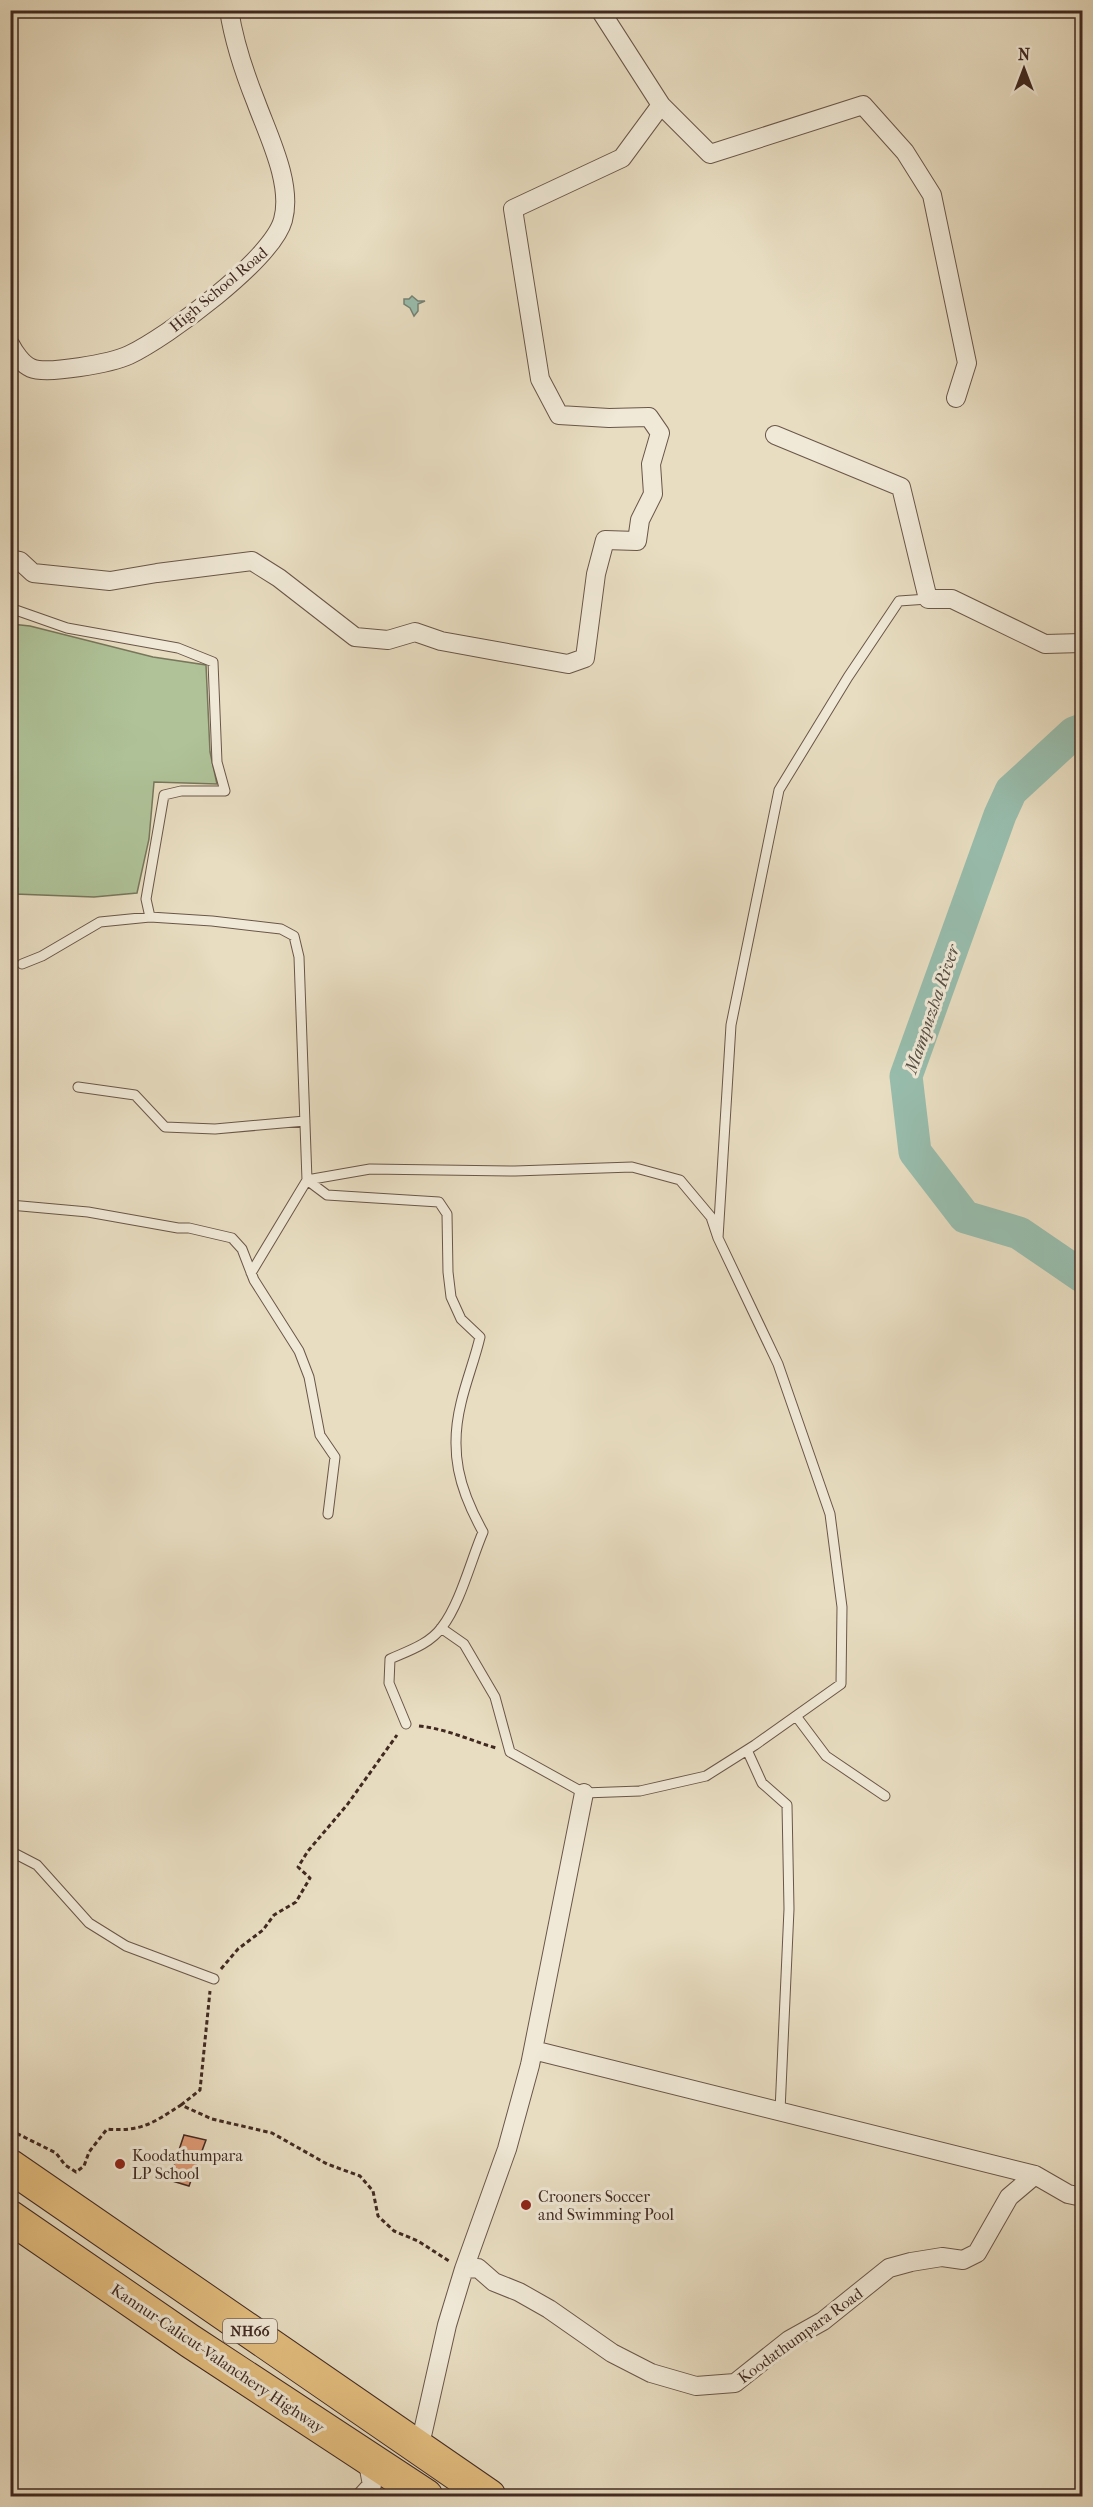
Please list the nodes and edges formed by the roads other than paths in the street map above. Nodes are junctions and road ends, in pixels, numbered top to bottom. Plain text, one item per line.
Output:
1 (229, 10) edge
2 (600, 10) edge
3 (661, 105) junction
4 (10, 344) edge
5 (956, 398) dead end
6 (775, 435) dead end
7 (10, 559) edge
8 (928, 599) junction
9 (10, 608) edge
10 (1083, 643) edge
11 (150, 917) junction
12 (22, 964) dead end
13 (78, 1087) dead end
14 (305, 1120) junction
15 (307, 1180) junction
16 (10, 1205) edge
17 (718, 1238) junction
18 (251, 1273) junction
19 (328, 1514) dead end
20 (441, 1628) junction
21 (796, 1716) junction
22 (406, 1724) road end
23 (747, 1750) junction
24 (584, 1793) junction
25 (885, 1796) dead end
26 (10, 1851) edge
27 (214, 1979) road end
28 (533, 2050) junction
29 (780, 2111) junction
30 (10, 2166) edge
31 (1035, 2175) junction
32 (1083, 2197) edge
33 (10, 2217) edge
34 (464, 2269) junction
35 (419, 2449) junction
36 (367, 2458) junction
37 (362, 2496) edge
38 (426, 2496) edge
39 (489, 2496) edge

1 - 4 street, High School Road
2 - 3 street
3 - 5 street
3 - 7 street
6 - 8 street
8 - 10 street
8 - 17 lane
9 - 11 lane
11 - 12 lane
11 - 14 lane
13 - 14 lane
14 - 15 lane
15 - 17 lane
15 - 18 lane
15 - 20 lane
16 - 18 lane
17 - 21 lane
18 - 19 lane
20 - 22 lane
20 - 24 lane
21 - 23 lane
21 - 25 lane
23 - 24 lane
23 - 29 lane
24 - 28 street
26 - 27 lane
28 - 29 street
28 - 34 street
29 - 31 street
30 - 35 highway, NH66
31 - 32 street
31 - 34 street, Koodathumpara Road
33 - 36 highway, Kannur-Calicut-Valanchery Highway / NH66
34 - 35 street
35 - 39 highway, NH66
36 - 37 street
36 - 38 highway, Kannur-Calicut-Valanchery Highway / NH66

